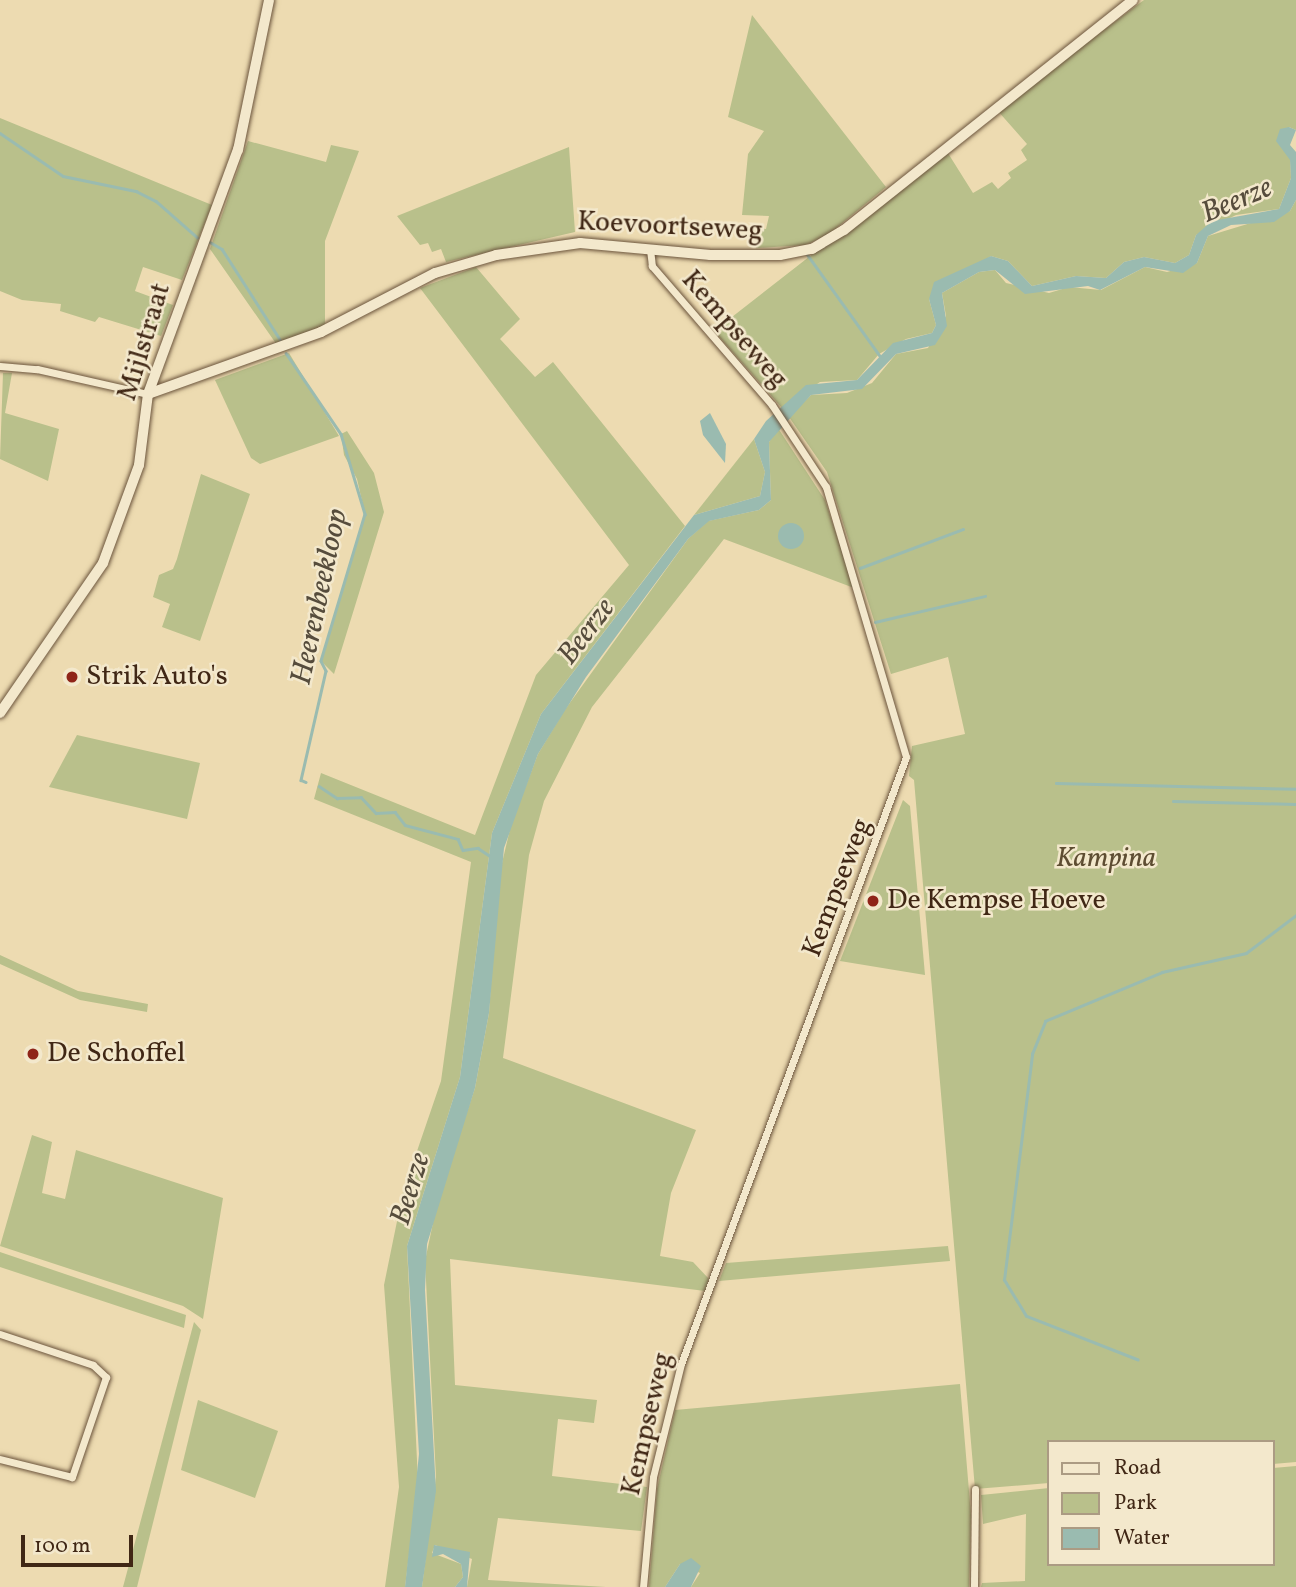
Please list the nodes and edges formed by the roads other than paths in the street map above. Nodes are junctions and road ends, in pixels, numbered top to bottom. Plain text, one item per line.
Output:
1 (269, 0) edge
2 (1133, 0) edge
3 (650, 250) junction
4 (0, 366) edge
5 (148, 394) junction
6 (0, 713) edge
7 (0, 1334) edge
8 (0, 1459) edge
9 (975, 1489) dead end
10 (643, 1587) edge
11 (974, 1587) edge

1 - 5 street, Mijlstraat
2 - 3 street, Koevoortseweg
3 - 5 street, Koevoortseweg
3 - 10 street, Kempseweg
4 - 5 street
5 - 6 street, Mijlstraat
7 - 8 street
9 - 11 street

